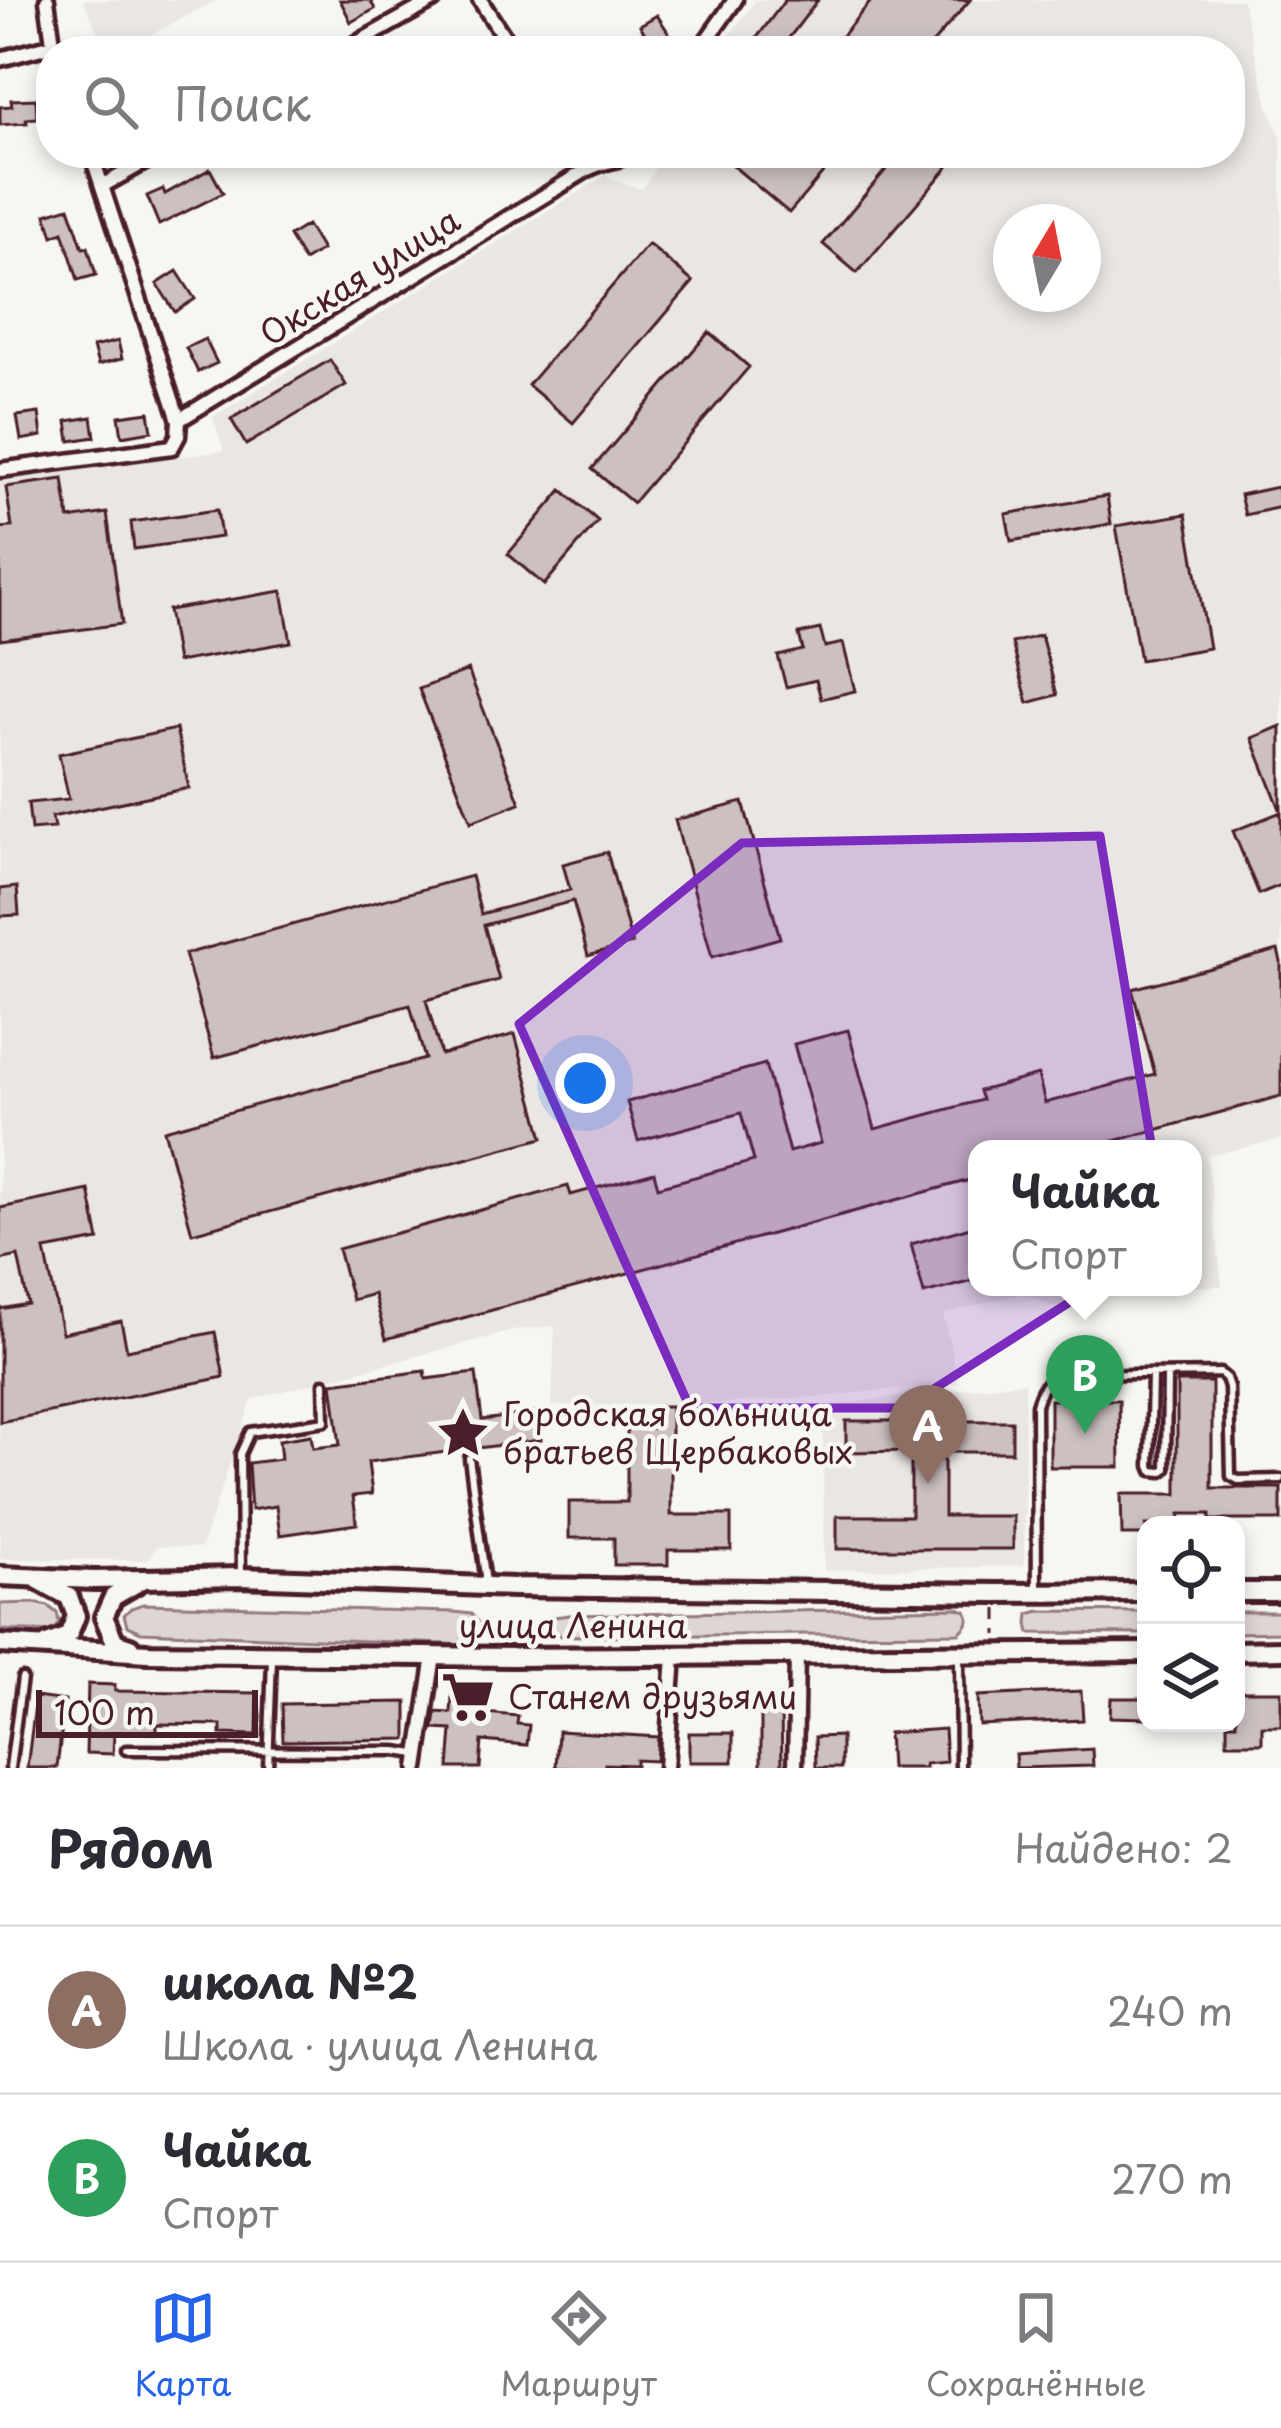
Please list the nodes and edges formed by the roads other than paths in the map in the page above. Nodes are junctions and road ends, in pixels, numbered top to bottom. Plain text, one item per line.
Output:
1 (47, 0) edge
2 (434, 0) edge
3 (480, 0) edge
4 (735, 0) edge
5 (52, 36) edge
6 (370, 36) edge
7 (503, 36) edge
8 (710, 36) edge
9 (36, 52) edge
10 (0, 59) edge
11 (96, 168) edge
12 (134, 168) edge
13 (588, 169) edge
14 (102, 186) junction
15 (179, 420) junction
16 (0, 470) edge
17 (1152, 1375) junction
18 (1167, 1375) junction
19 (324, 1383) dead end
20 (469, 1458) dead end
21 (1281, 1479) edge
22 (0, 1576) edge
23 (33, 1577) junction
24 (240, 1577) junction
25 (144, 1579) junction
26 (487, 1586) junction
27 (1137, 1592) edge
28 (1245, 1592) edge
29 (1281, 1592) edge
30 (1037, 1593) junction
31 (0, 1645) edge
32 (40, 1646) junction
33 (1281, 1650) edge
34 (1245, 1651) edge
35 (1137, 1652) edge
36 (147, 1653) junction
37 (272, 1654) junction
38 (797, 1655) junction
39 (958, 1655) junction
40 (434, 1656) junction
41 (674, 1656) junction
42 (22, 1678) dead end
43 (126, 1750) dead end
44 (268, 1750) junction
45 (418, 1761) edge
46 (10, 1768) edge
47 (268, 1768) edge
48 (666, 1768) edge
49 (795, 1768) edge
50 (960, 1768) edge

1 - 5 street
2 - 6 street
3 - 7 street
4 - 8 street
9 - 10 street
11 - 14 street
12 - 14 street
13 - 15 street, Окская улица
14 - 15 street
15 - 16 street, Окская улица
17 - 18 lane
17 - 18 lane
17 - 30 lane
18 - 21 lane
19 - 24 lane
20 - 26 lane
22 - 23 main road, улица Ленина
23 - 25 main road, улица Ленина
23 - 32 main road
24 - 25 main road, улица Ленина
24 - 26 main road, улица Ленина
25 - 36 main road
26 - 30 main road, улица Ленина
27 - 30 main road, улица Ленина
28 - 29 main road
31 - 32 main road, улица Ленина
32 - 36 main road, улица Ленина
33 - 34 main road
35 - 39 main road, улица Ленина
36 - 37 main road, улица Ленина
37 - 40 main road, улица Ленина
37 - 44 lane
38 - 39 main road, улица Ленина
38 - 41 main road, улица Ленина
38 - 49 street
39 - 50 lane
40 - 41 main road, улица Ленина
40 - 45 street
41 - 48 street
42 - 46 lane
43 - 44 lane
44 - 45 lane
44 - 47 lane

